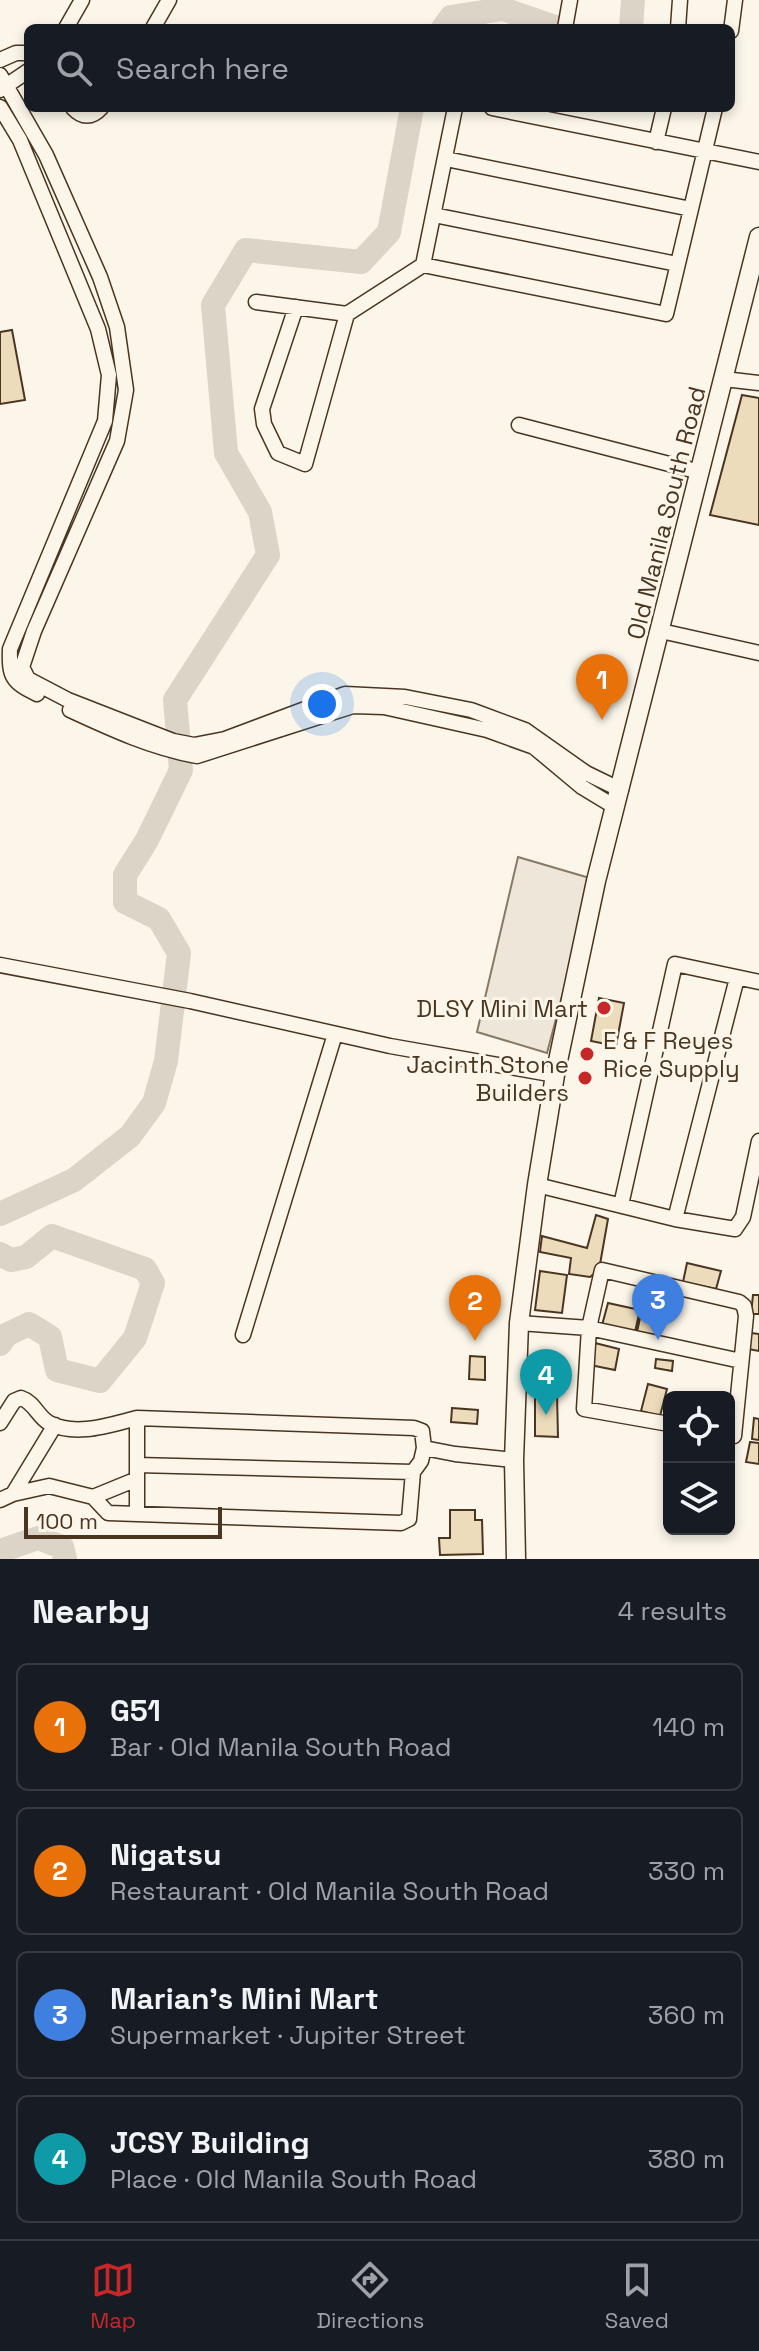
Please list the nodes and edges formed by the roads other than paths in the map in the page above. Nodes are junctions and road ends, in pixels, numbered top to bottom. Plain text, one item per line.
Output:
1 (82, 0) edge
2 (680, 0) edge
3 (735, 0) edge
4 (565, 1) edge
5 (164, 2) edge
6 (68, 24) edge
7 (155, 24) edge
8 (566, 24) edge
9 (678, 24) edge
10 (732, 24) edge
11 (24, 53) edge
12 (0, 60) edge
13 (24, 73) edge
14 (2, 84) edge
15 (0, 107) edge
16 (454, 112) edge
17 (663, 112) edge
18 (714, 112) edge
19 (549, 114) edge
20 (656, 142) junction
21 (706, 151) junction
22 (446, 159) junction
23 (759, 162) edge
24 (691, 209) junction
25 (434, 215) junction
26 (759, 237) edge
27 (677, 264) junction
28 (423, 265) junction
29 (107, 296) junction
30 (87, 302) junction
31 (256, 302) dead end
32 (296, 307) junction
33 (347, 314) junction
34 (724, 379) junction
35 (759, 383) edge
36 (519, 425) dead end
37 (700, 472) junction
38 (61, 525) junction
39 (75, 533) junction
40 (661, 631) junction
41 (759, 653) edge
42 (174, 746) junction
43 (618, 799) junction
44 (0, 965) edge
45 (737, 978) junction
46 (759, 982) edge
47 (335, 1034) junction
48 (555, 1075) junction
49 (759, 1141) edge
50 (537, 1185) junction
51 (621, 1205) junction
52 (675, 1219) junction
53 (519, 1323) junction
54 (589, 1328) junction
55 (243, 1335) dead end
56 (741, 1361) junction
57 (137, 1418) junction
58 (0, 1423) edge
59 (663, 1423) edge
60 (55, 1425) junction
61 (735, 1425) edge
62 (424, 1448) junction
63 (514, 1460) junction
64 (137, 1472) junction
65 (413, 1472) junction
66 (6, 1497) edge
67 (93, 1497) junction
68 (137, 1513) junction
69 (516, 1559) edge

1 - 6 street
2 - 9 street
3 - 10 street
4 - 8 street
5 - 7 street
11 - 12 street
13 - 14 street
14 - 29 street
15 - 30 street
16 - 22 street
17 - 20 street
18 - 21 street
19 - 20 street
20 - 21 street
21 - 23 street
21 - 24 street
22 - 24 street
22 - 25 street
24 - 27 street
25 - 27 street
25 - 28 street
26 - 34 main road, Old Manila South Road
27 - 28 street
28 - 33 street
29 - 30 street
29 - 39 street
30 - 38 street
31 - 32 street
32 - 33 street
32 - 33 street
34 - 35 street
34 - 37 main road, Old Manila South Road
36 - 37 street
37 - 40 main road, Old Manila South Road
38 - 39 street
38 - 42 street
39 - 42 street
40 - 41 street
40 - 43 main road, Old Manila South Road
42 - 43 street
43 - 48 main road, Old Manila South Road
44 - 47 street
45 - 46 street
45 - 51 street
45 - 52 street
47 - 48 street
47 - 55 street
48 - 50 main road, Old Manila South Road
49 - 52 street
50 - 51 street
50 - 53 main road, Old Manila South Road
51 - 52 street
53 - 54 street
53 - 63 main road, Old Manila South Road
54 - 56 street
54 - 56 street
54 - 59 street
56 - 61 street
57 - 60 street
57 - 62 street
57 - 64 street
58 - 60 street
60 - 66 street
62 - 63 street
62 - 65 street
63 - 69 main road, Old Manila South Road
64 - 65 street
64 - 67 street
64 - 68 street
65 - 68 street
66 - 67 street
67 - 68 street

